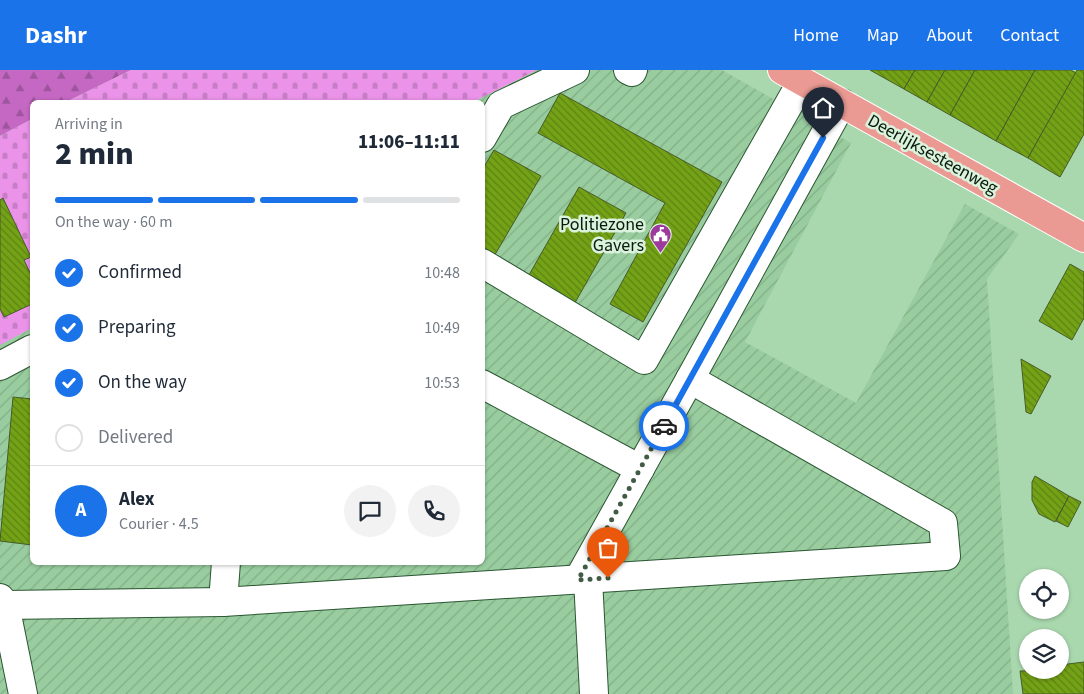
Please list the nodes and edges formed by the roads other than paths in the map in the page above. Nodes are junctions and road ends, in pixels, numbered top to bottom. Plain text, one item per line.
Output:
1 (575, 70) edge
2 (628, 70) edge
3 (633, 70) edge
4 (792, 76) edge
5 (842, 103) junction
6 (485, 133) edge
7 (1084, 238) edge
8 (485, 265) edge
9 (30, 350) edge
10 (0, 366) edge
11 (690, 379) junction
12 (485, 386) edge
13 (640, 469) junction
14 (226, 565) edge
15 (583, 579) junction
16 (2, 602) edge
17 (223, 602) junction
18 (24, 694) edge
19 (594, 694) edge

1 - 6 street
2 - 3 street
4 - 5 main road, Deerlijksesteenweg
4 - 8 street
5 - 7 main road, Deerlijksesteenweg
5 - 11 street
9 - 10 street
11 - 13 street
11 - 15 street
12 - 13 street
13 - 15 street
14 - 17 street
15 - 17 street
15 - 19 street
16 - 17 street
16 - 18 street

